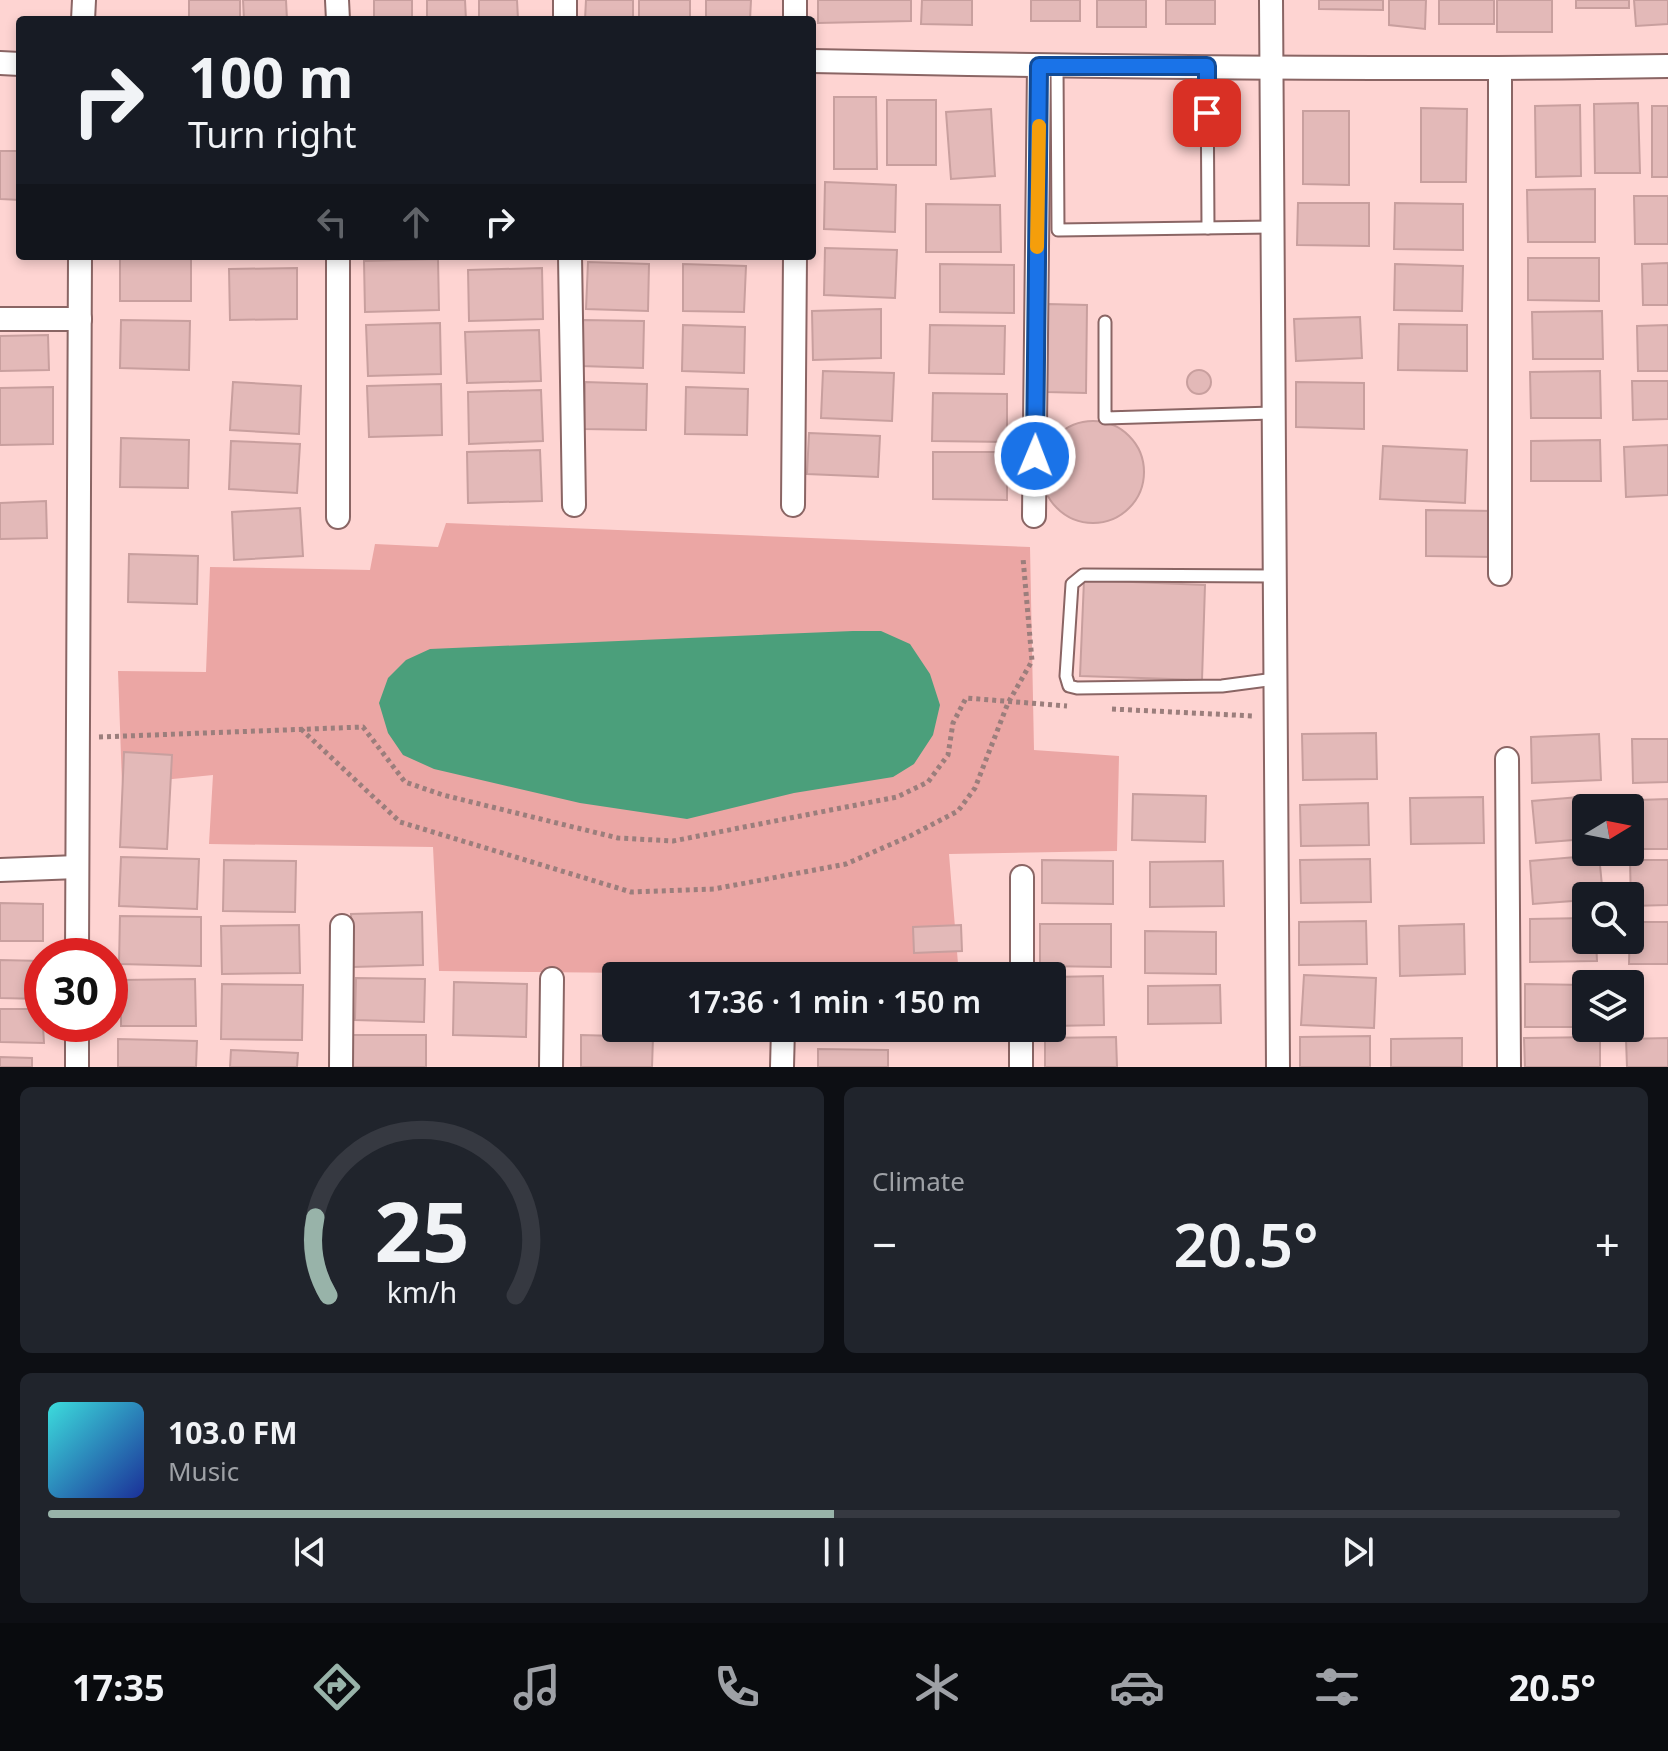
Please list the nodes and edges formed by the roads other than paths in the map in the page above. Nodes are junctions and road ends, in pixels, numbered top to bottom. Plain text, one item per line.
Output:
1 (1271, 0) edge
2 (816, 61) edge
3 (1048, 66) junction
4 (1207, 66) junction
5 (1271, 66) junction
6 (1668, 66) edge
7 (1500, 69) junction
8 (1272, 227) junction
9 (1208, 228) junction
10 (80, 260) edge
11 (338, 260) edge
12 (570, 260) edge
13 (795, 260) edge
14 (0, 319) edge
15 (80, 319) junction
16 (1105, 322) dead end
17 (1273, 413) junction
18 (574, 505) dead end
19 (793, 505) dead end
20 (1034, 516) dead end
21 (338, 517) dead end
22 (1500, 574) dead end
23 (1274, 576) junction
24 (1275, 679) junction
25 (1507, 759) dead end
26 (77, 867) junction
27 (0, 870) edge
28 (1022, 877) dead end
29 (342, 926) dead end
30 (77, 938) edge
31 (1022, 962) edge
32 (552, 979) dead end
33 (77, 1042) edge
34 (783, 1042) edge
35 (1021, 1042) edge
36 (77, 1067) edge
37 (341, 1067) edge
38 (551, 1067) edge
39 (782, 1067) edge
40 (1021, 1067) edge
41 (1278, 1067) edge
42 (1509, 1067) edge

1 - 5 street
2 - 3 street
3 - 4 street
3 - 9 lane
3 - 20 street
4 - 5 street
4 - 9 lane
5 - 7 street
5 - 8 street
6 - 7 street
7 - 22 street
8 - 9 lane
8 - 17 street
10 - 15 street
11 - 21 street
12 - 18 street
13 - 19 street
14 - 15 street
15 - 26 street
16 - 17 lane
17 - 23 street
23 - 24 street
23 - 24 lane
24 - 41 street
25 - 42 street
26 - 27 street
26 - 30 street
28 - 31 street
29 - 37 street
32 - 38 street
33 - 36 street
34 - 39 street
35 - 40 street

